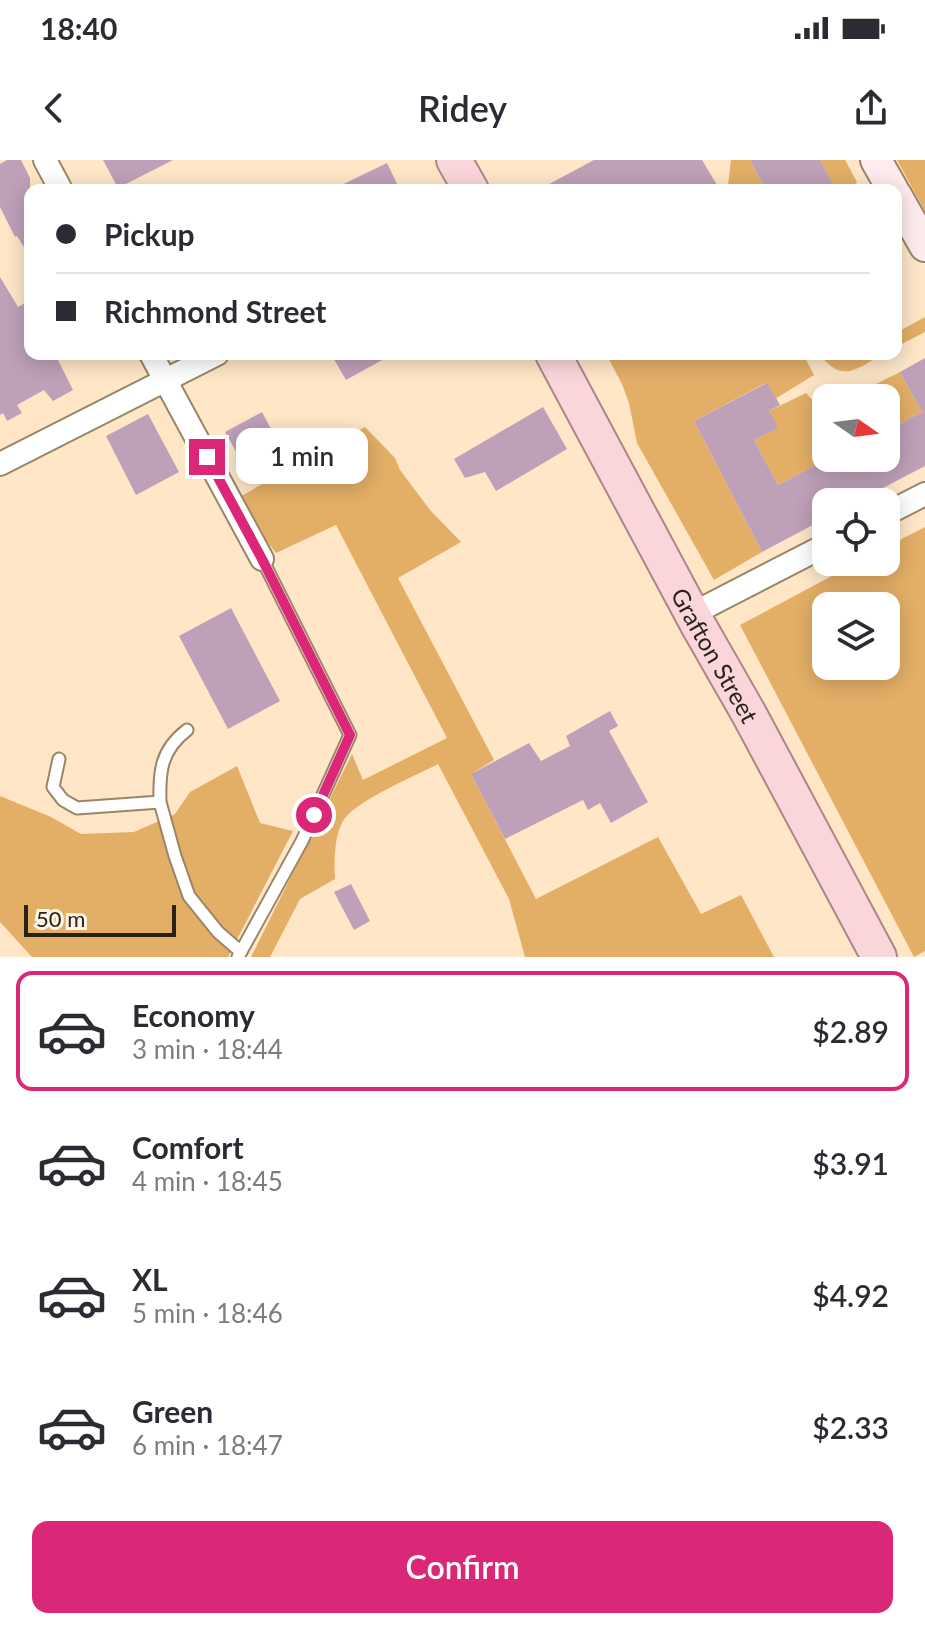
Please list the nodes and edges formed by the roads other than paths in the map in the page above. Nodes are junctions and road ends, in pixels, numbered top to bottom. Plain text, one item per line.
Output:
1 (45, 160) edge
2 (454, 160) edge
3 (876, 160) edge
4 (58, 184) edge
5 (468, 184) edge
6 (890, 184) edge
7 (902, 206) edge
8 (925, 246) edge
9 (154, 360) edge
10 (205, 360) edge
11 (556, 360) edge
12 (165, 380) junction
13 (0, 464) edge
14 (925, 494) edge
15 (900, 507) edge
16 (812, 552) edge
17 (262, 559) joint
18 (692, 614) junction
19 (187, 730) dead end
20 (59, 759) dead end
21 (160, 802) junction
22 (240, 954) edge
23 (879, 957) edge

1 - 4 street
2 - 5 main road
3 - 6 street
7 - 8 street
9 - 12 street
10 - 12 street
11 - 18 main road, Grafton Street
12 - 13 street
12 - 17 street
14 - 15 street
16 - 18 street
17 - 22 lane
18 - 23 main road, Grafton Street
19 - 21 lane
20 - 21 lane
21 - 22 lane

